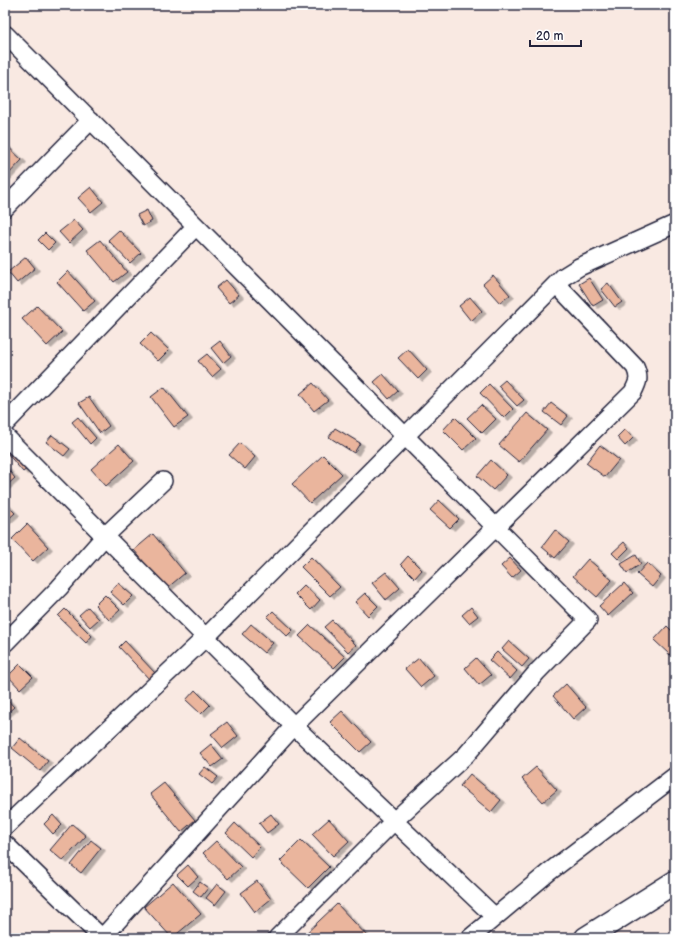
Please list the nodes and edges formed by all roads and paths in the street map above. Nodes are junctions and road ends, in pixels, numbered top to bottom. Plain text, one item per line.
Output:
1 (5, 34) edge
2 (91, 120) junction
3 (5, 208) edge
4 (675, 224) edge
5 (196, 226) junction
6 (556, 285) junction
7 (5, 424) edge
8 (5, 436) edge
9 (406, 437) junction
10 (163, 481) dead end
11 (496, 527) junction
12 (105, 536) junction
13 (206, 637) junction
14 (5, 643) edge
15 (294, 726) junction
16 (675, 776) edge
17 (394, 821) junction
18 (5, 828) edge
19 (5, 844) edge
20 (675, 882) edge
21 (495, 917) junction
22 (102, 938) edge
23 (277, 938) edge
24 (470, 938) edge
25 (586, 938) edge

1 - 2 street
2 - 3 street
2 - 5 street
4 - 6 street
5 - 7 street
5 - 9 street
6 - 9 street
6 - 11 street
8 - 12 street
9 - 11 street
9 - 13 street
10 - 12 street
11 - 15 street
11 - 17 street
12 - 13 street
12 - 14 street
13 - 15 street
13 - 18 street
15 - 17 street
15 - 22 street
16 - 21 street
17 - 21 street
17 - 23 street
19 - 22 street
20 - 25 main road
21 - 24 street

